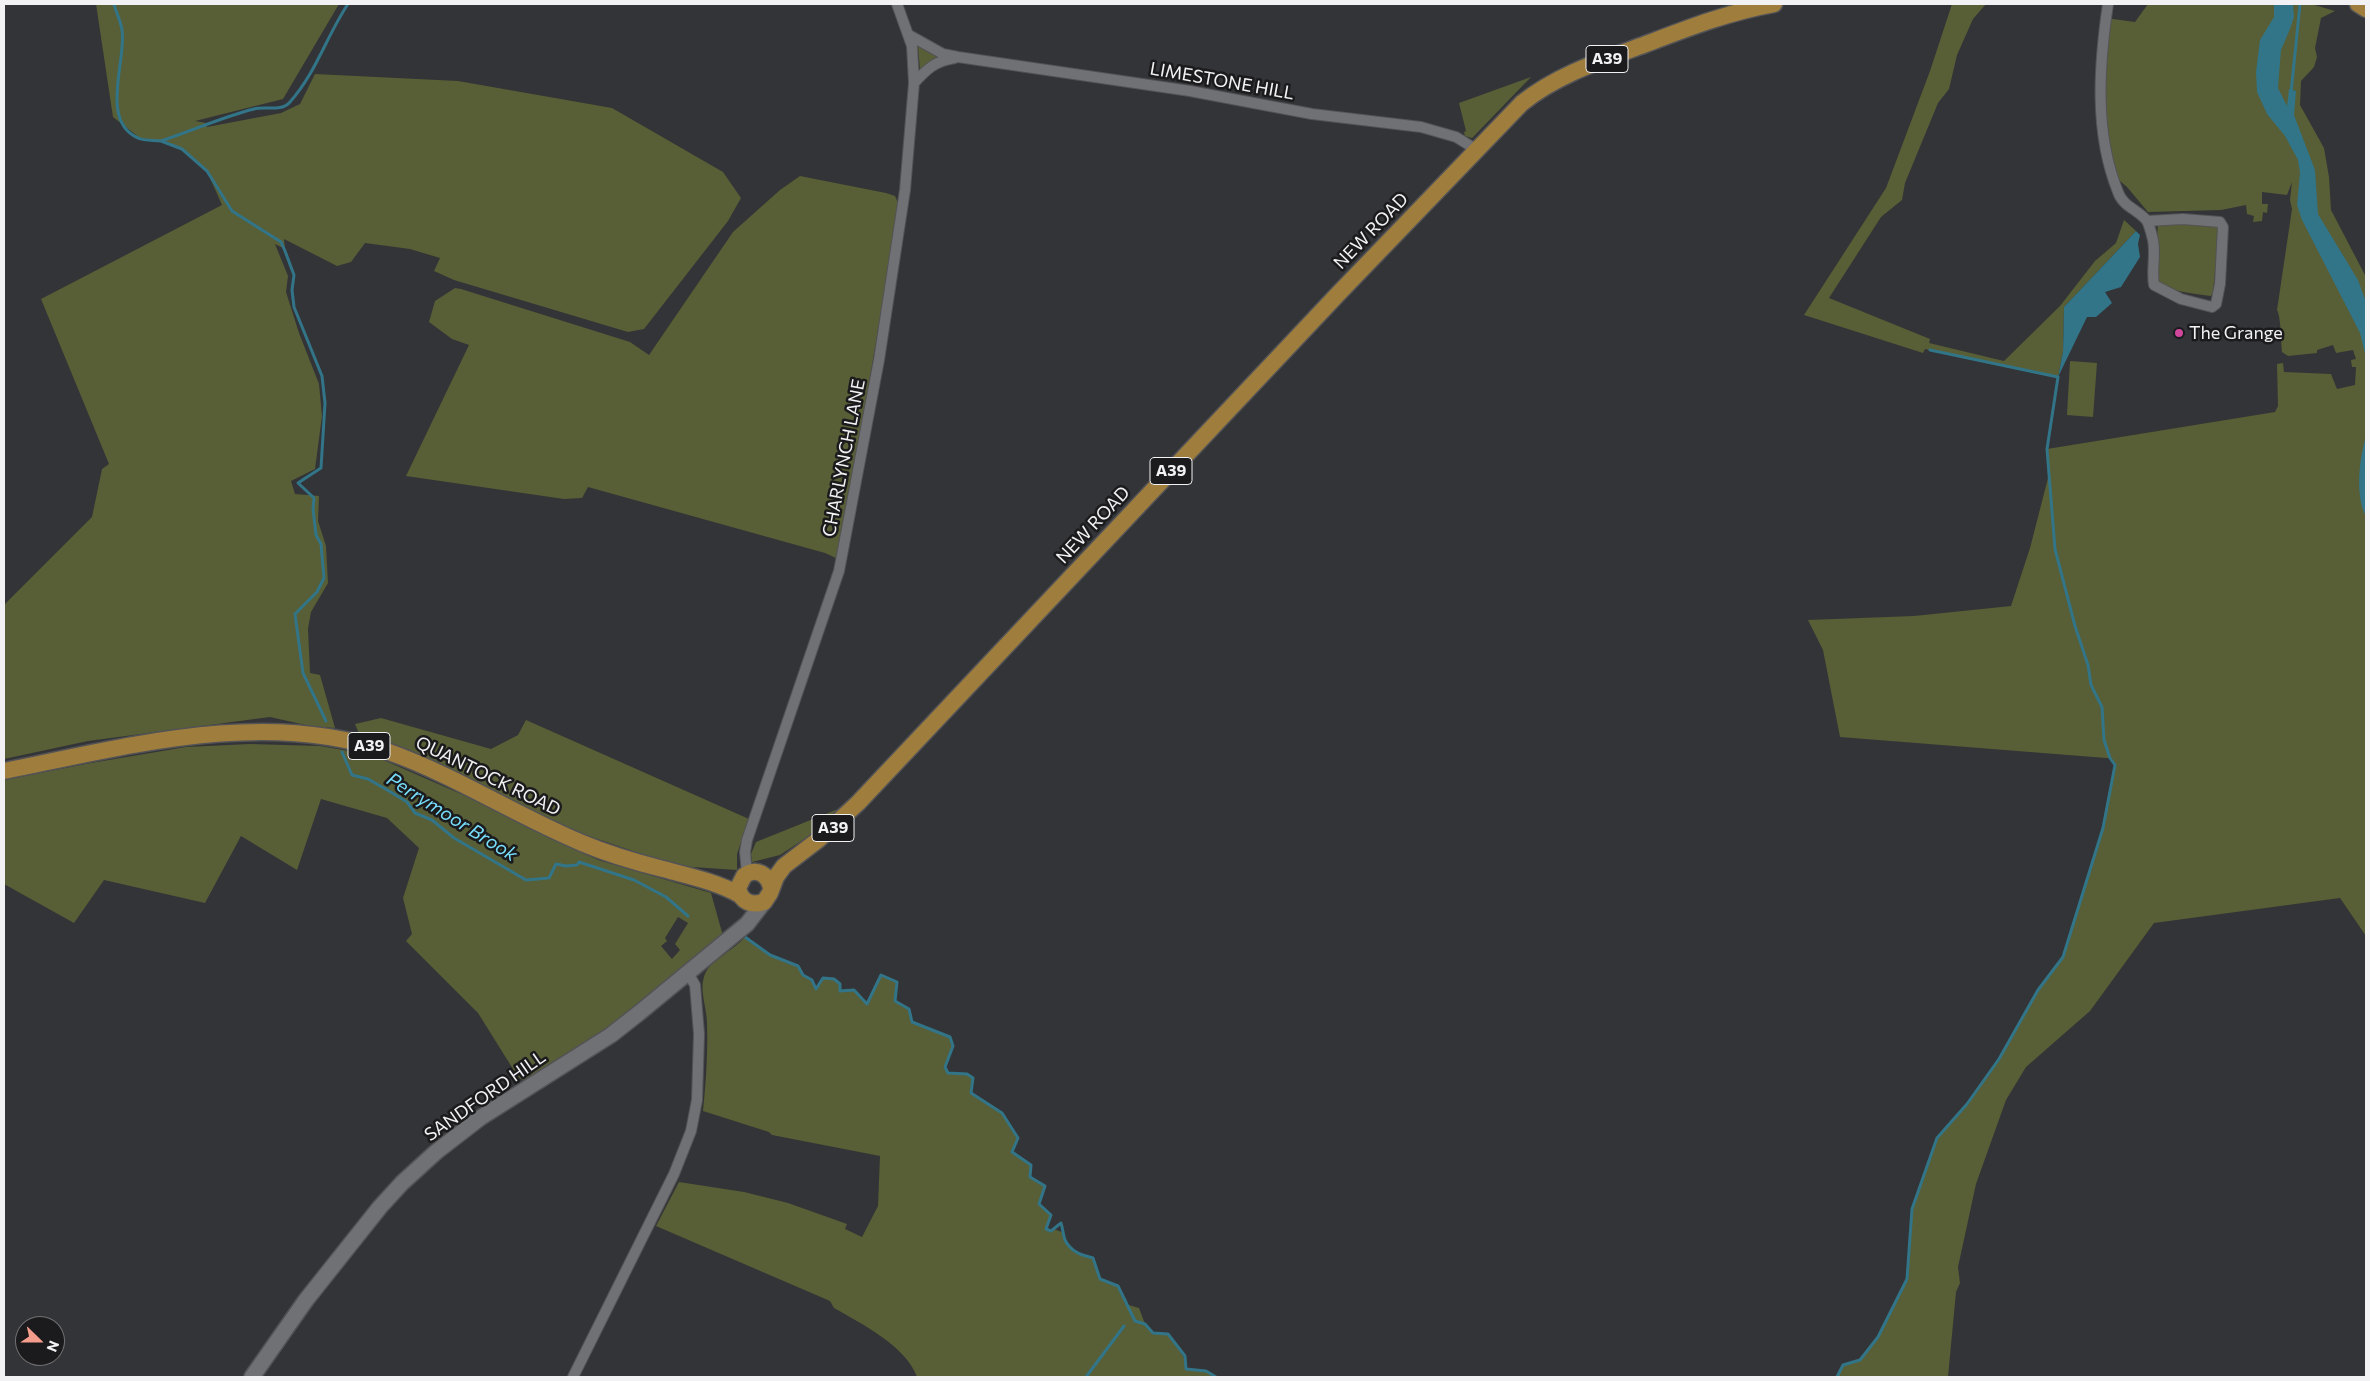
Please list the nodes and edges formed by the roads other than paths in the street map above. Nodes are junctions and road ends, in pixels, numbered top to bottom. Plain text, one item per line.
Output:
1 (898, 4) edge
2 (2108, 4) edge
3 (2358, 4) edge
4 (1764, 5) edge
5 (2366, 9) edge
6 (909, 35) junction
7 (958, 57) junction
8 (914, 83) junction
9 (1477, 150) junction
10 (2147, 221) junction
11 (4, 771) edge
12 (794, 856) junction
13 (749, 874) junction
14 (712, 883) junction
15 (767, 895) junction
16 (741, 897) junction
17 (739, 930) junction
18 (688, 973) junction
19 (252, 1377) edge
20 (573, 1377) edge

1 - 6 street, CHARLYNCH LANE
2 - 10 street
3 - 5 main road
4 - 9 main road, A39
6 - 7 street, LIMESTONE HILL
6 - 8 street, CHARLYNCH LANE
7 - 8 street, LIMESTONE HILL
7 - 9 street, LIMESTONE HILL
8 - 13 street, CHARLYNCH LANE
9 - 12 main road, NEW ROAD / A39
10 - 10 street
11 - 14 main road, QUANTOCK ROAD / A39
12 - 13 main road, NEW ROAD / A39
12 - 15 main road, NEW ROAD / A39
13 - 14 main road, QUANTOCK ROAD / A39
13 - 15 main road
13 - 16 main road
14 - 16 main road, QUANTOCK ROAD / A39
15 - 16 main road, A39
15 - 17 main road, SANDFORD HILL
16 - 17 main road
17 - 18 main road, SANDFORD HILL
18 - 19 main road, SANDFORD HILL
18 - 20 street

